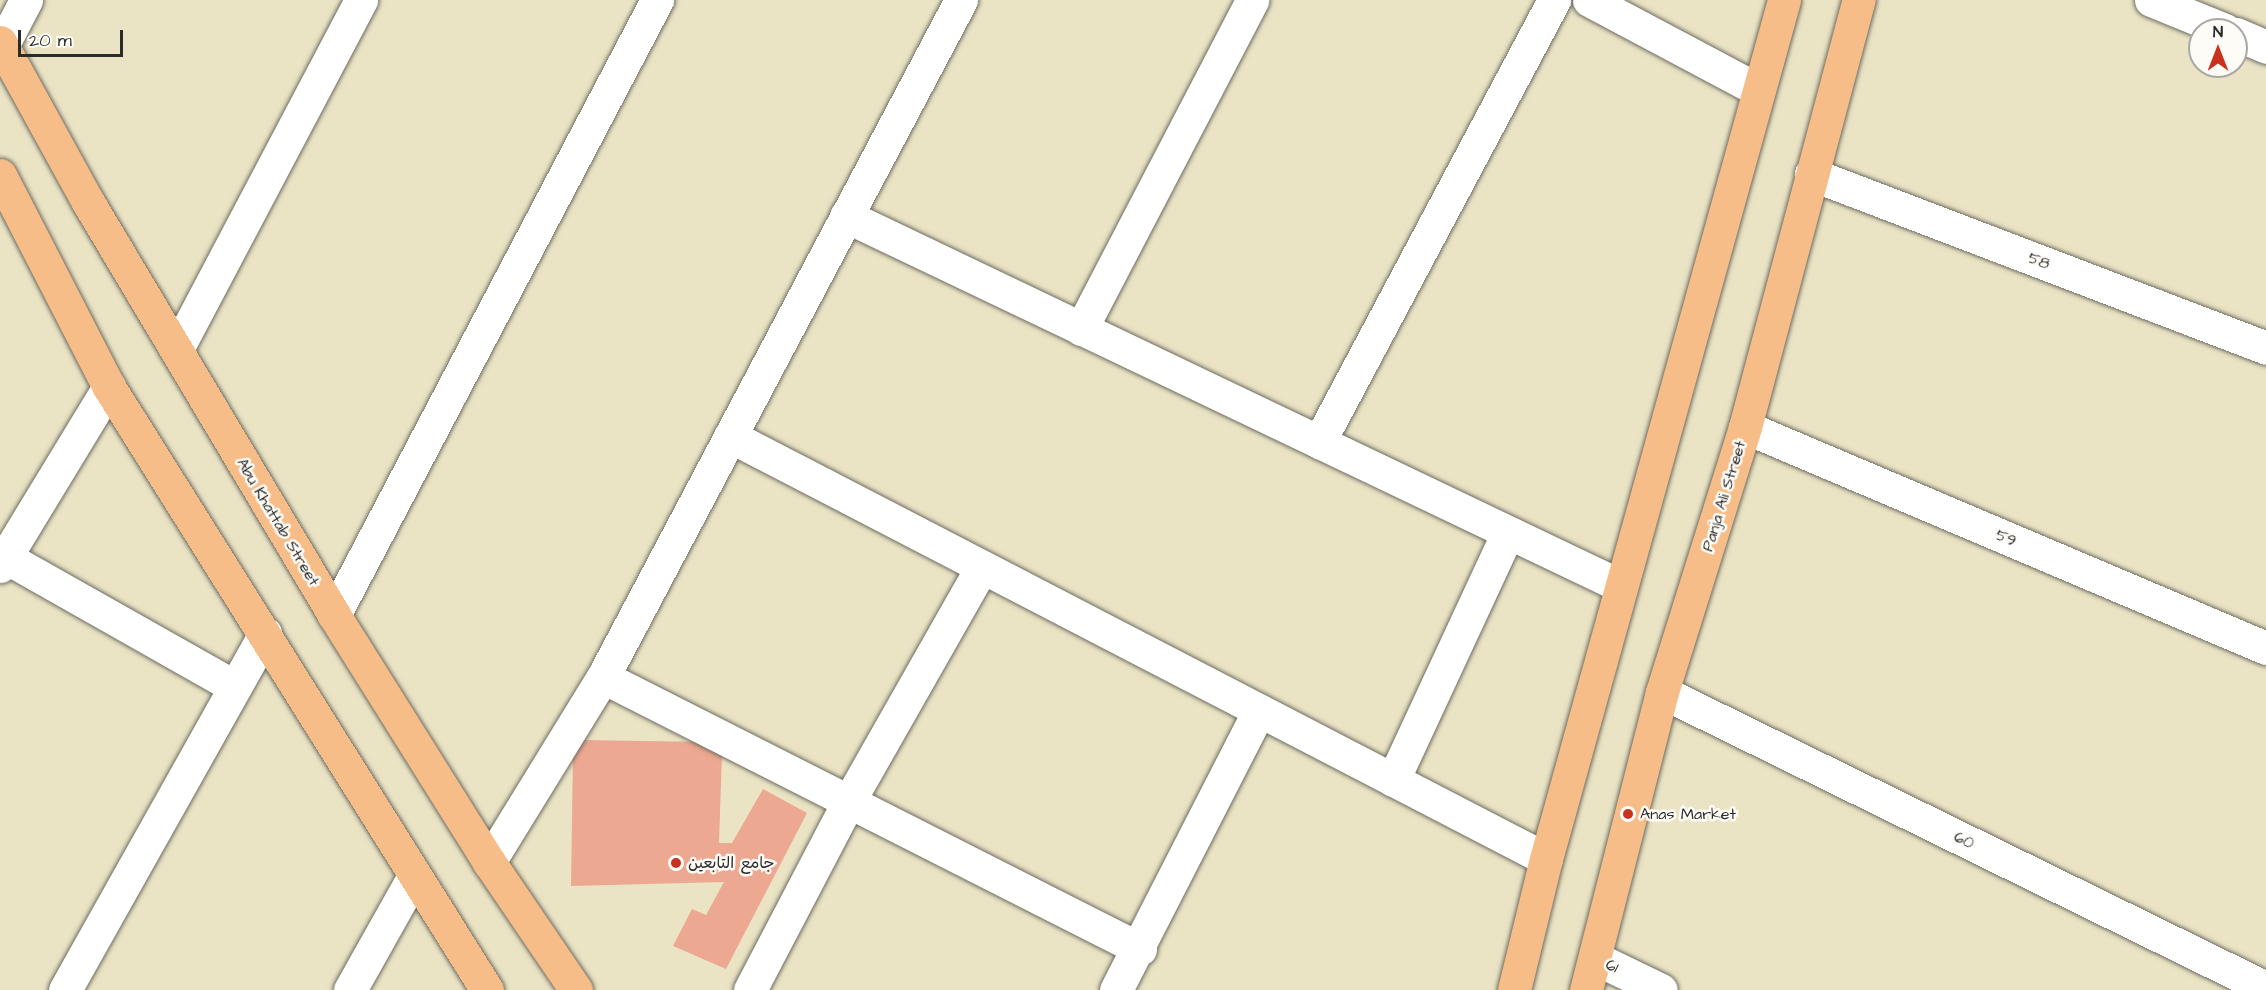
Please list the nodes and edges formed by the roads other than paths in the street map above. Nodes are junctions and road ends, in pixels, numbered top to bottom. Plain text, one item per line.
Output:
1 (26, 0) edge
2 (362, 0) edge
3 (657, 0) edge
4 (961, 0) edge
5 (1252, 0) edge
6 (1554, 0) edge
7 (1589, 0) edge
8 (1784, 0) edge
9 (1859, 0) edge
10 (2151, 0) edge
11 (2195, 18) edge
12 (2248, 39) edge
13 (1, 44) edge
14 (2266, 47) edge
15 (1758, 90) junction
16 (1811, 174) junction
17 (2, 180) edge
18 (846, 216) junction
19 (1081, 329) junction
20 (2266, 348) edge
21 (177, 349) junction
22 (109, 387) junction
23 (1745, 427) junction
24 (730, 436) junction
25 (1319, 442) junction
26 (1508, 532) junction
27 (2, 559) edge
28 (982, 567) junction
29 (1621, 586) junction
30 (333, 615) junction
31 (265, 633) junction
32 (2266, 648) edge
33 (603, 677) junction
34 (235, 687) junction
35 (1662, 692) junction
36 (1259, 711) junction
37 (1393, 780) junction
38 (849, 801) junction
39 (1546, 859) junction
40 (489, 862) junction
41 (414, 876) junction
42 (1140, 949) junction
43 (1595, 958) junction
44 (2266, 988) edge
45 (64, 990) edge
46 (350, 990) edge
47 (487, 990) edge
48 (576, 990) edge
49 (750, 990) edge
50 (1116, 990) edge
51 (1514, 990) edge
52 (1586, 990) edge
53 (1661, 990) edge

1 - 13 street
2 - 21 street
3 - 30 street
4 - 18 street
5 - 19 street
6 - 25 street
7 - 15 street
8 - 15 main road
9 - 16 main road, Panja Ali Street
10 - 11 street
12 - 14 street
13 - 21 main road, Abu Khattab Street
15 - 29 main road
16 - 20 street, 58
16 - 23 main road, Panja Ali Street
17 - 22 main road
18 - 19 street
18 - 24 street
19 - 25 street
21 - 30 main road, Abu Khattab Street
22 - 27 street
22 - 31 main road
23 - 32 street, 59
23 - 35 main road, Panja Ali Street
24 - 28 street
24 - 33 street
25 - 26 street
26 - 29 street
26 - 37 street
27 - 34 street
28 - 36 street
28 - 38 street
29 - 39 main road
30 - 40 main road, Abu Khattab Street
31 - 34 street
31 - 41 main road
33 - 38 street
33 - 40 street
34 - 45 street
35 - 43 main road, Panja Ali Street
35 - 44 street, 60
36 - 37 street
36 - 42 street
37 - 39 street
38 - 42 street
38 - 49 street
39 - 51 main road
40 - 48 main road, Abu Khattab Street
41 - 46 street
41 - 47 main road
42 - 50 street
43 - 52 main road, Panja Ali Street
43 - 53 street, 61

